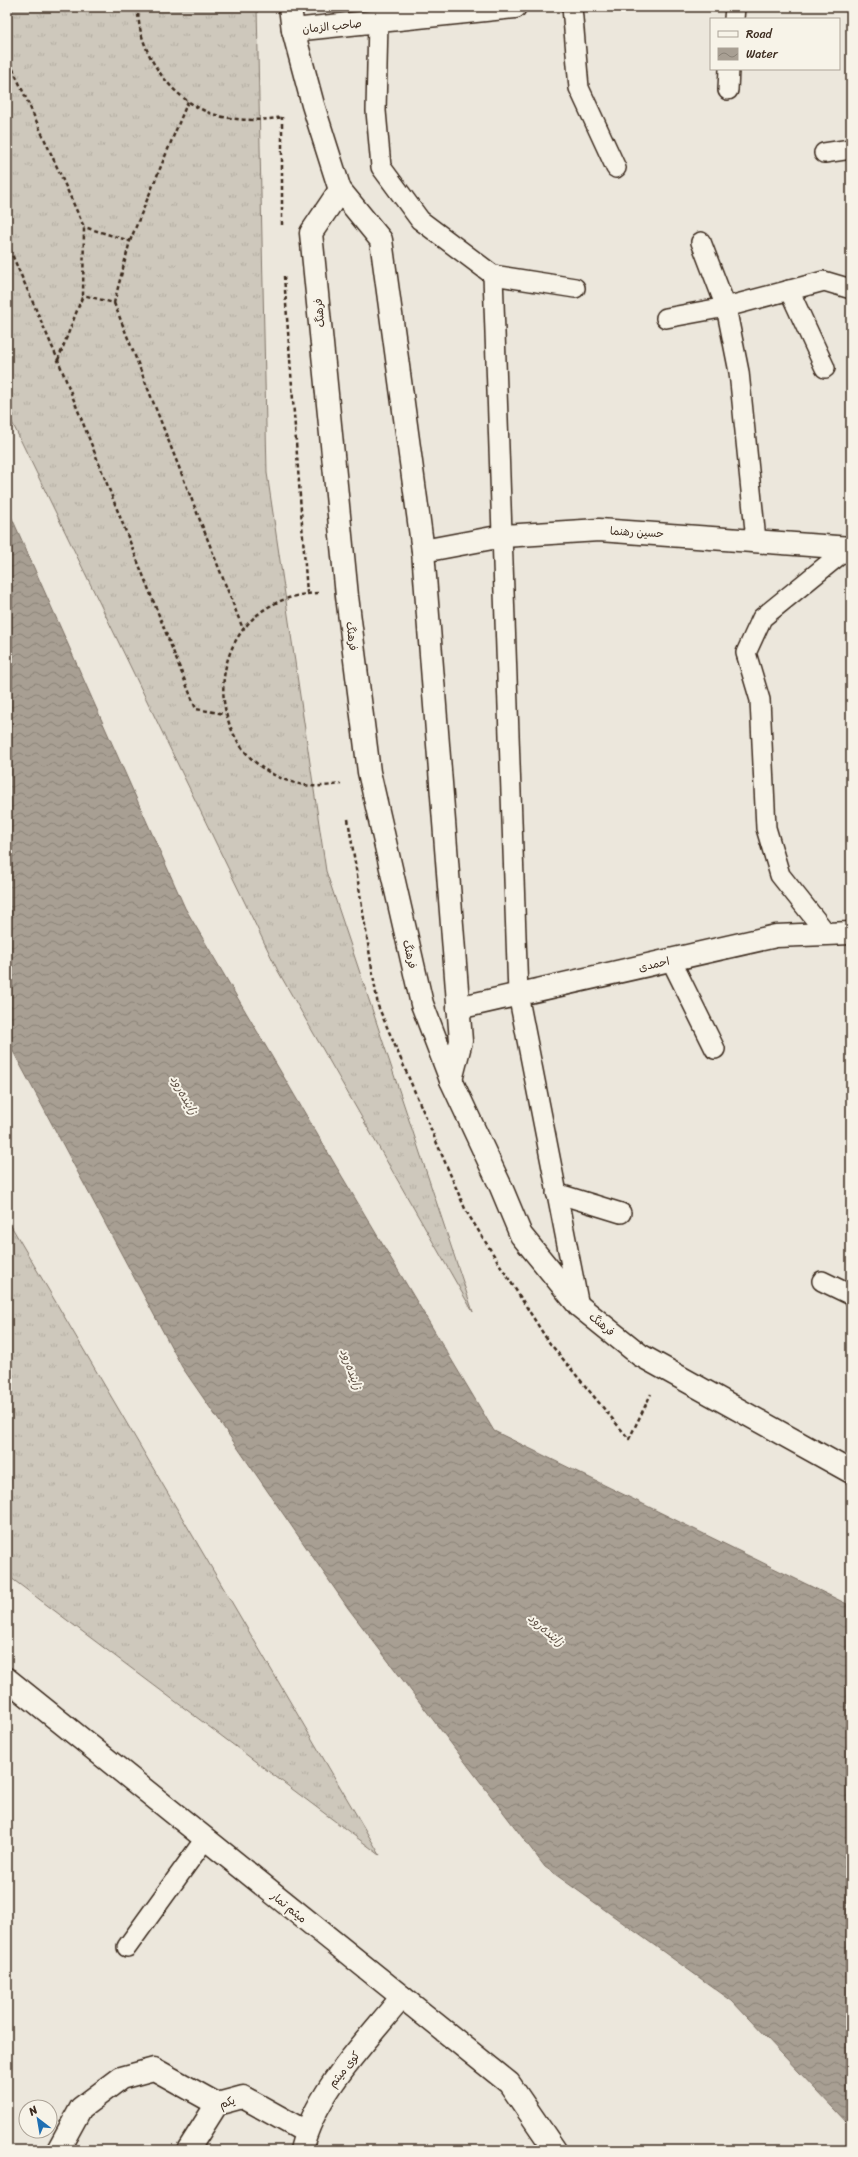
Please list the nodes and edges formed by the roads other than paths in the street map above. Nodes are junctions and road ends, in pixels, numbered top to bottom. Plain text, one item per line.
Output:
1 (290, 7) edge
2 (515, 7) edge
3 (572, 7) edge
4 (734, 7) edge
5 (734, 18) edge
6 (378, 21) junction
7 (293, 30) junction
8 (729, 70) edge
9 (728, 90) dead end
10 (851, 149) edge
11 (824, 153) dead end
12 (616, 168) dead end
13 (340, 190) junction
14 (701, 242) dead end
15 (493, 275) junction
16 (575, 288) dead end
17 (851, 289) edge
18 (789, 290) junction
19 (726, 307) junction
20 (666, 318) dead end
21 (825, 368) dead end
22 (503, 536) junction
23 (756, 540) junction
24 (850, 548) edge
25 (423, 551) junction
26 (851, 933) edge
27 (827, 934) junction
28 (671, 960) junction
29 (518, 994) junction
30 (458, 1008) junction
31 (715, 1049) dead end
32 (450, 1080) junction
33 (556, 1193) junction
34 (621, 1213) dead end
35 (822, 1281) dead end
36 (851, 1295) edge
37 (580, 1306) junction
38 (851, 1472) edge
39 (8, 1682) edge
40 (205, 1839) junction
41 (127, 1947) dead end
42 (402, 1997) junction
43 (217, 2104) junction
44 (303, 2141) edge
45 (58, 2150) edge
46 (188, 2150) edge
47 (556, 2150) edge

1 - 7 street
2 - 6 street, صاحب الزمان
3 - 12 lane
4 - 5 lane
6 - 7 street, صاحب الزمان
6 - 15 lane
7 - 13 street
8 - 9 lane
10 - 11 lane
13 - 25 street
13 - 32 street, فرهنگ
14 - 19 lane
15 - 16 lane
15 - 22 lane
17 - 18 lane
18 - 19 lane
18 - 21 lane
19 - 20 lane
19 - 23 lane
22 - 23 street, حسین رهنما
22 - 25 street, حسین رهنما
22 - 29 lane
23 - 24 street, حسین رهنما
24 - 27 lane
25 - 30 street
26 - 27 street, احمدی
27 - 28 street, احمدی
28 - 29 street, احمدی
28 - 31 lane
29 - 30 street, احمدی
29 - 33 lane
30 - 32 street
32 - 37 street, فرهنگ
33 - 34 lane
33 - 37 lane
35 - 36 lane
37 - 38 street, فرهنگ
39 - 40 street, میثم تمار
40 - 41 lane
40 - 42 street, میثم تمار
42 - 44 street, کوی میثم
42 - 47 street, میثم تمار
43 - 44 street, یکم
43 - 45 street
43 - 46 street, یکم

